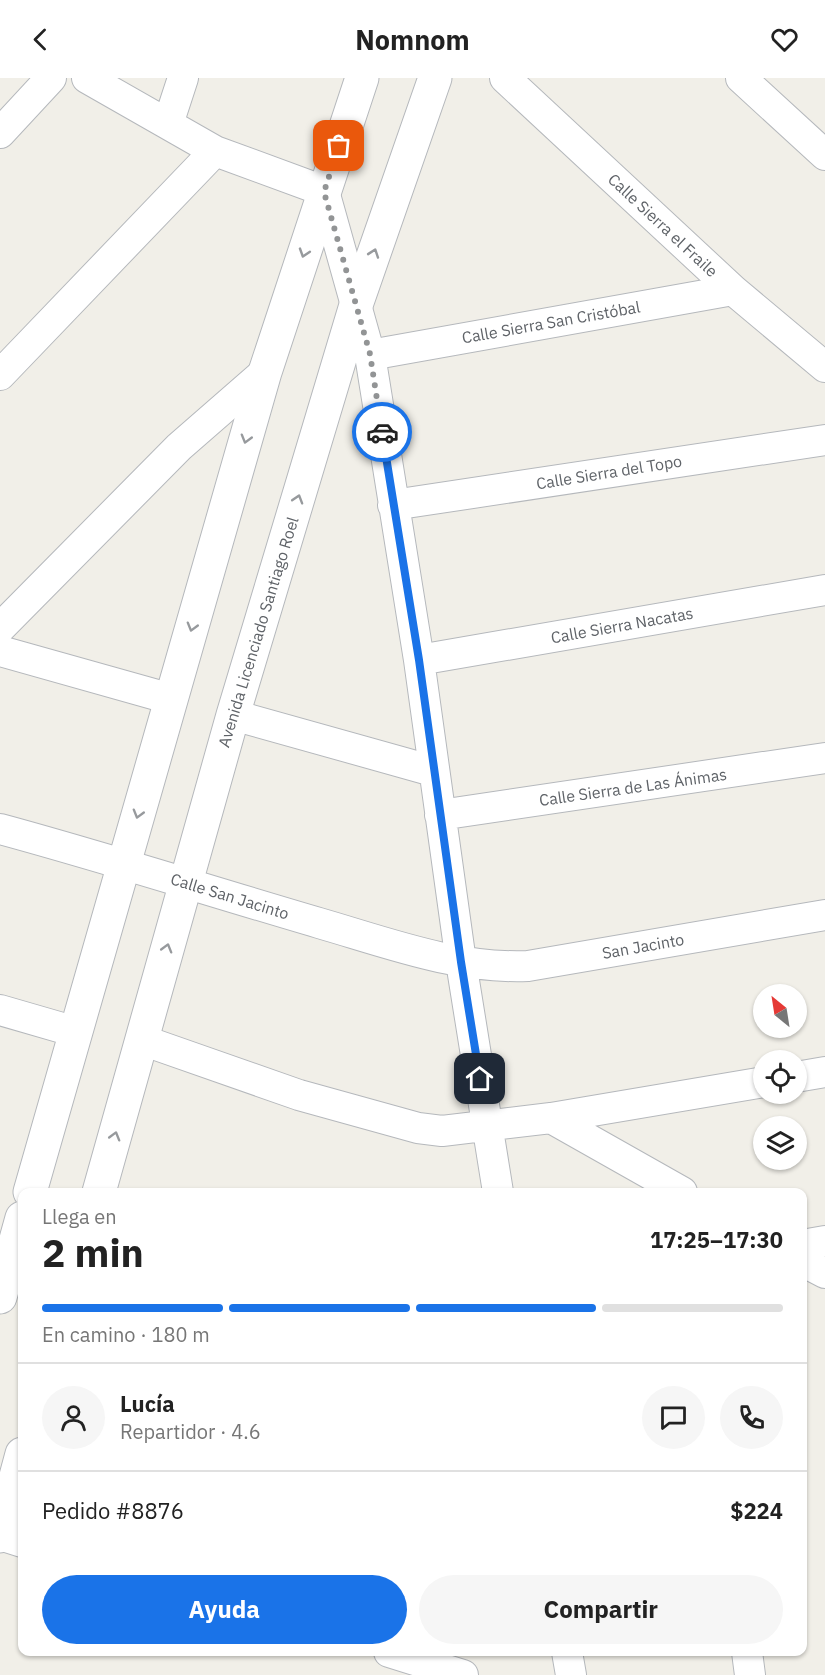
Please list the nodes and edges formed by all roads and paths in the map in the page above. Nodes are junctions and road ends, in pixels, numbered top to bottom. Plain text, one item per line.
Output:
1 (51, 78) edge
2 (87, 78) edge
3 (183, 78) edge
4 (362, 78) edge
5 (435, 78) edge
6 (505, 78) edge
7 (741, 78) edge
8 (168, 124) junction
9 (0, 133) edge
10 (215, 151) junction
11 (825, 155) edge
12 (324, 192) junction
13 (733, 290) junction
14 (356, 305) junction
15 (370, 354) junction
16 (825, 367) edge
17 (265, 372) junction
18 (0, 375) edge
19 (825, 440) edge
20 (393, 505) junction
21 (825, 590) edge
22 (0, 628) edge
23 (0, 651) edge
24 (419, 660) junction
25 (171, 699) junction
26 (233, 715) junction
27 (825, 758) edge
28 (433, 771) junction
29 (440, 815) junction
30 (0, 829) edge
31 (124, 863) junction
32 (186, 884) junction
33 (825, 915) edge
34 (461, 962) junction
35 (0, 1010) edge
36 (76, 1032) junction
37 (142, 1040) junction
38 (825, 1072) edge
39 (807, 1075) edge
40 (753, 1084) edge
41 (551, 1118) junction
42 (488, 1126) junction
43 (31, 1188) edge
44 (100, 1188) edge
45 (497, 1188) edge
46 (675, 1188) edge
47 (18, 1232) edge
48 (825, 1241) edge
49 (807, 1244) edge
50 (807, 1264) edge
51 (825, 1273) edge
52 (0, 1297) edge
53 (18, 1469) edge
54 (0, 1535) edge
55 (18, 1541) edge
56 (402, 1656) edge
57 (568, 1656) edge
58 (748, 1656) edge
59 (463, 1675) edge
60 (571, 1675) edge
61 (750, 1675) edge

1 - 9 street
2 - 8 street
3 - 8 street
4 - 12 street
14 -> 5 street, Avenida Licenciado Santiago Roel
6 - 13 street, Calle Sierra el Fraile
7 - 11 street
8 - 10 street
10 - 12 street
10 - 18 street
12 - 14 street
12 -> 17 street
13 - 15 street, Calle Sierra San Cristóbal
13 - 16 street, Calle Sierra el Fraile
14 - 15 street
26 -> 14 street, Avenida Licenciado Santiago Roel
15 - 20 street
17 - 22 street
17 -> 25 street
19 - 20 street, Calle Sierra del Topo
20 - 24 street
21 - 24 street, Calle Sierra Nacatas
23 - 25 street
24 - 28 street
25 -> 31 street
26 - 28 street
26 - 32 street, Avenida Licenciado Santiago Roel
27 - 29 street, Calle Sierra de Las Ánimas
28 - 29 street
29 - 34 street
30 - 31 street, Calle San Jacinto
31 - 32 street, Calle San Jacinto
31 - 36 street
32 - 34 street, Calle San Jacinto
37 -> 32 street, Avenida Licenciado Santiago Roel
33 - 34 street, San Jacinto
34 - 42 street
35 - 36 street
36 - 43 street
37 - 42 street
44 -> 37 street, Avenida Licenciado Santiago Roel
38 - 39 street
40 - 41 street
41 - 42 street
41 - 46 street
42 - 45 street
47 - 52 street
48 - 49 street
50 - 51 street
53 - 54 street
54 - 55 street
56 - 59 street
57 - 60 street
58 - 61 street

